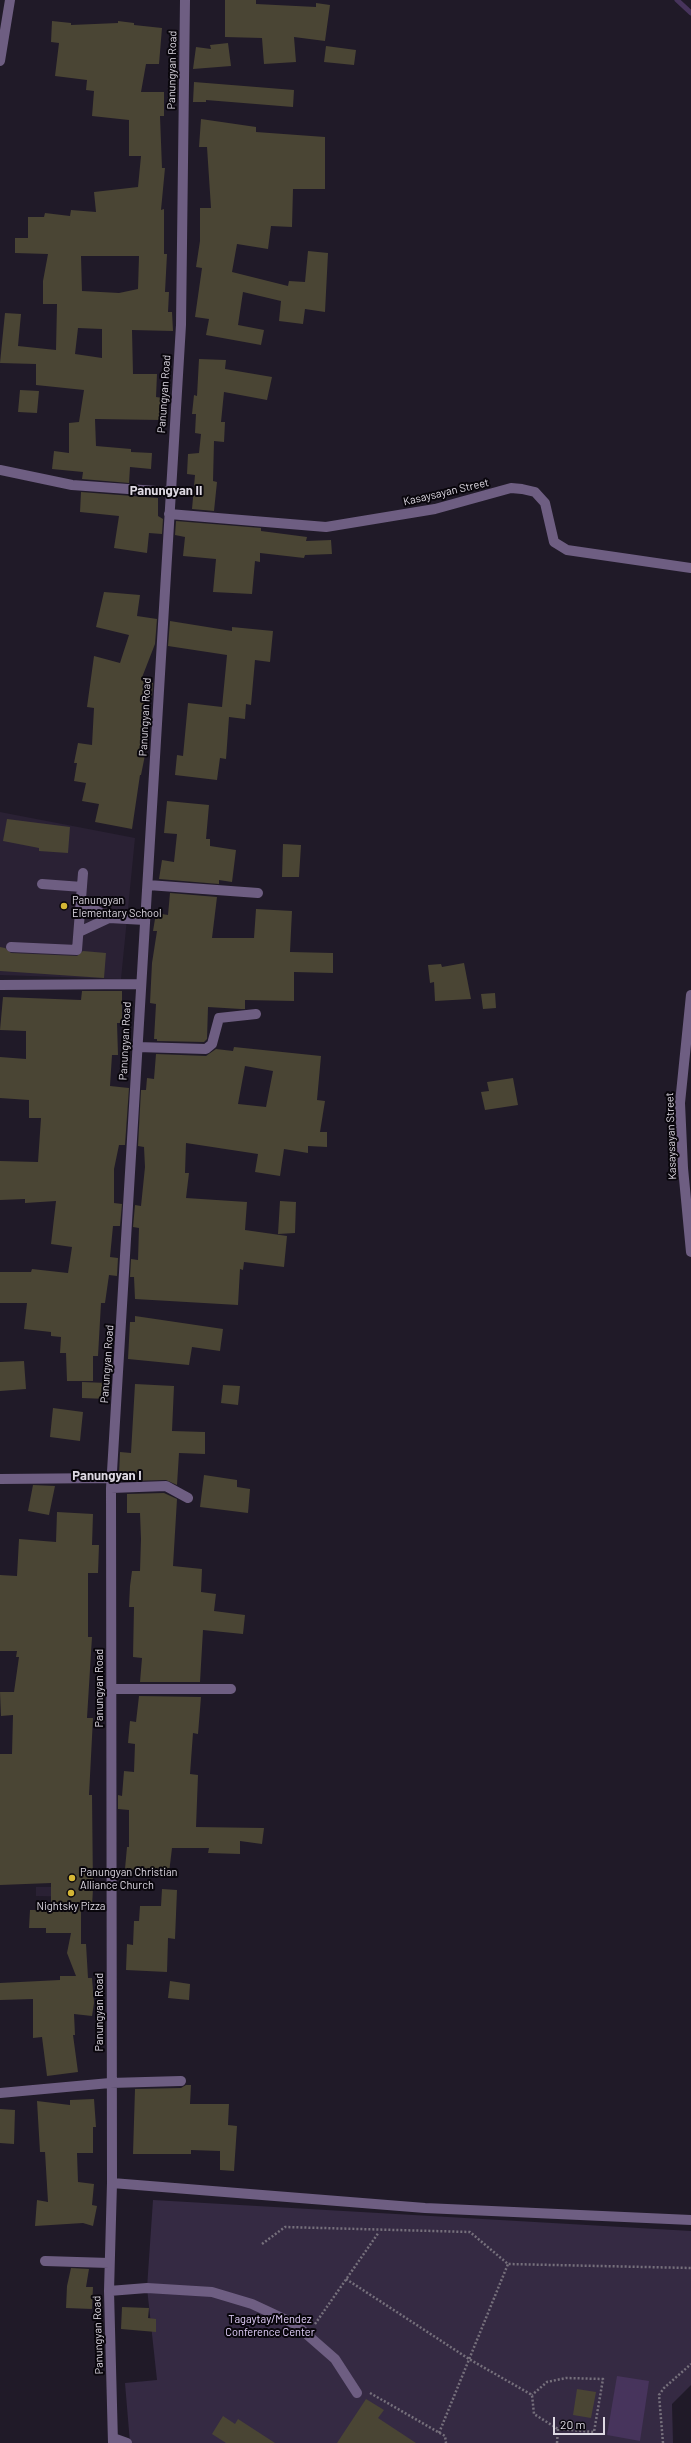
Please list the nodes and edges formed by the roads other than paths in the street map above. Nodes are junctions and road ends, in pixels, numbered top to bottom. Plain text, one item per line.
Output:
1 (10, 0) edge
2 (185, 0) edge
3 (0, 61) edge
4 (0, 470) edge
5 (170, 492) junction
6 (168, 514) junction
7 (691, 568) edge
8 (83, 873) dead end
9 (42, 884) dead end
10 (148, 886) junction
11 (82, 887) junction
12 (258, 893) dead end
13 (82, 902) junction
14 (109, 918) junction
15 (145, 920) junction
16 (79, 932) junction
17 (11, 947) dead end
18 (140, 984) junction
19 (0, 985) edge
20 (691, 995) edge
21 (256, 1014) dead end
22 (137, 1047) junction
23 (691, 1252) edge
24 (0, 1479) edge
25 (111, 1483) junction
26 (188, 1498) dead end
27 (111, 1689) junction
28 (231, 1689) dead end
29 (180, 2082) dead end
30 (110, 2083) junction
31 (0, 2093) edge
32 (112, 2184) junction
33 (691, 2220) edge
34 (45, 2261) dead end
35 (109, 2263) junction
36 (109, 2291) junction
37 (357, 2393) dead end
38 (113, 2441) edge
39 (127, 2443) edge

1 - 3 street
2 - 5 street, Panungyan Road
4 - 5 street
5 - 6 street, Panungyan Road
6 - 7 street, Kasaysayan Street
6 - 10 street, Panungyan Road
8 - 11 street
9 - 11 street
10 - 12 street
10 - 15 street, Panungyan Road
11 - 13 street
13 - 14 street
13 - 16 street
14 - 15 street
14 - 16 street
15 - 18 street, Panungyan Road
16 - 17 street
18 - 19 street
18 - 22 street, Panungyan Road
20 - 23 street, Kasaysayan Street
21 - 22 street
22 - 25 street, Panungyan Road
24 - 25 street
25 - 26 street
25 - 27 street, Panungyan Road
27 - 28 street
27 - 30 street, Panungyan Road
29 - 30 street
30 - 31 street
30 - 32 street, Panungyan Road
32 - 33 street
32 - 35 street, Panungyan Road
34 - 35 street
35 - 36 street, Panungyan Road
36 - 37 street
36 - 38 street, Panungyan Road
38 - 39 street

